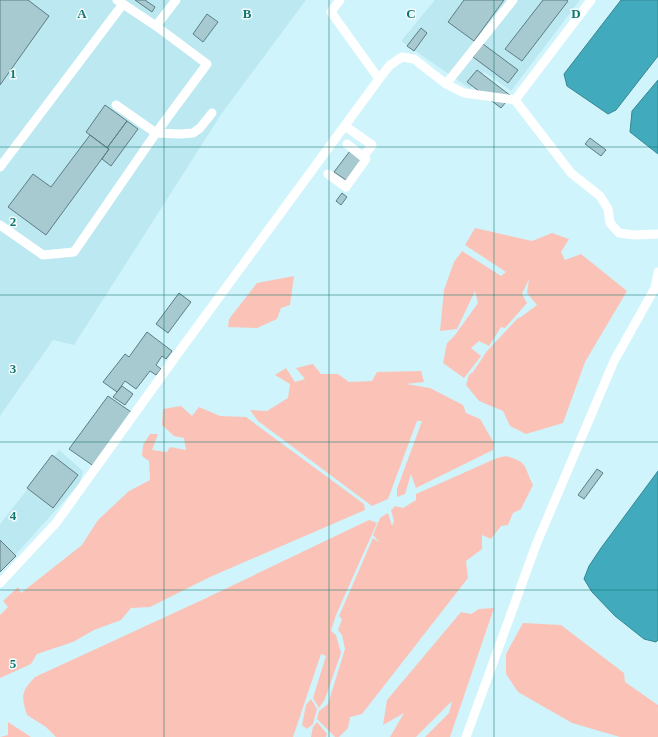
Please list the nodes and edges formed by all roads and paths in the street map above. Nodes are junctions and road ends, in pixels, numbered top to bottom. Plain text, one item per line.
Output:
1 (176, 0) edge
2 (340, 0) edge
3 (512, 0) edge
4 (591, 0) edge
5 (120, 2) edge
6 (156, 26) junction
7 (379, 79) junction
8 (446, 84) junction
9 (515, 100) junction
10 (116, 105) dead end
11 (212, 114) dead end
12 (345, 126) junction
13 (156, 133) junction
14 (347, 144) dead end
15 (363, 158) junction
16 (0, 167) edge
17 (328, 174) dead end
18 (0, 225) edge
19 (658, 234) edge
20 (658, 272) edge
21 (0, 583) edge
22 (466, 737) edge

1 - 6 lane
2 - 7 lane
3 - 8 lane
4 - 9 lane
5 - 6 lane
5 - 16 lane
6 - 13 lane
7 - 8 lane
7 - 12 lane
8 - 9 lane
9 - 19 lane
10 - 13 lane
11 - 13 lane
12 - 15 lane
12 - 21 lane
13 - 18 lane
14 - 15 lane
15 - 17 lane
20 - 22 lane

